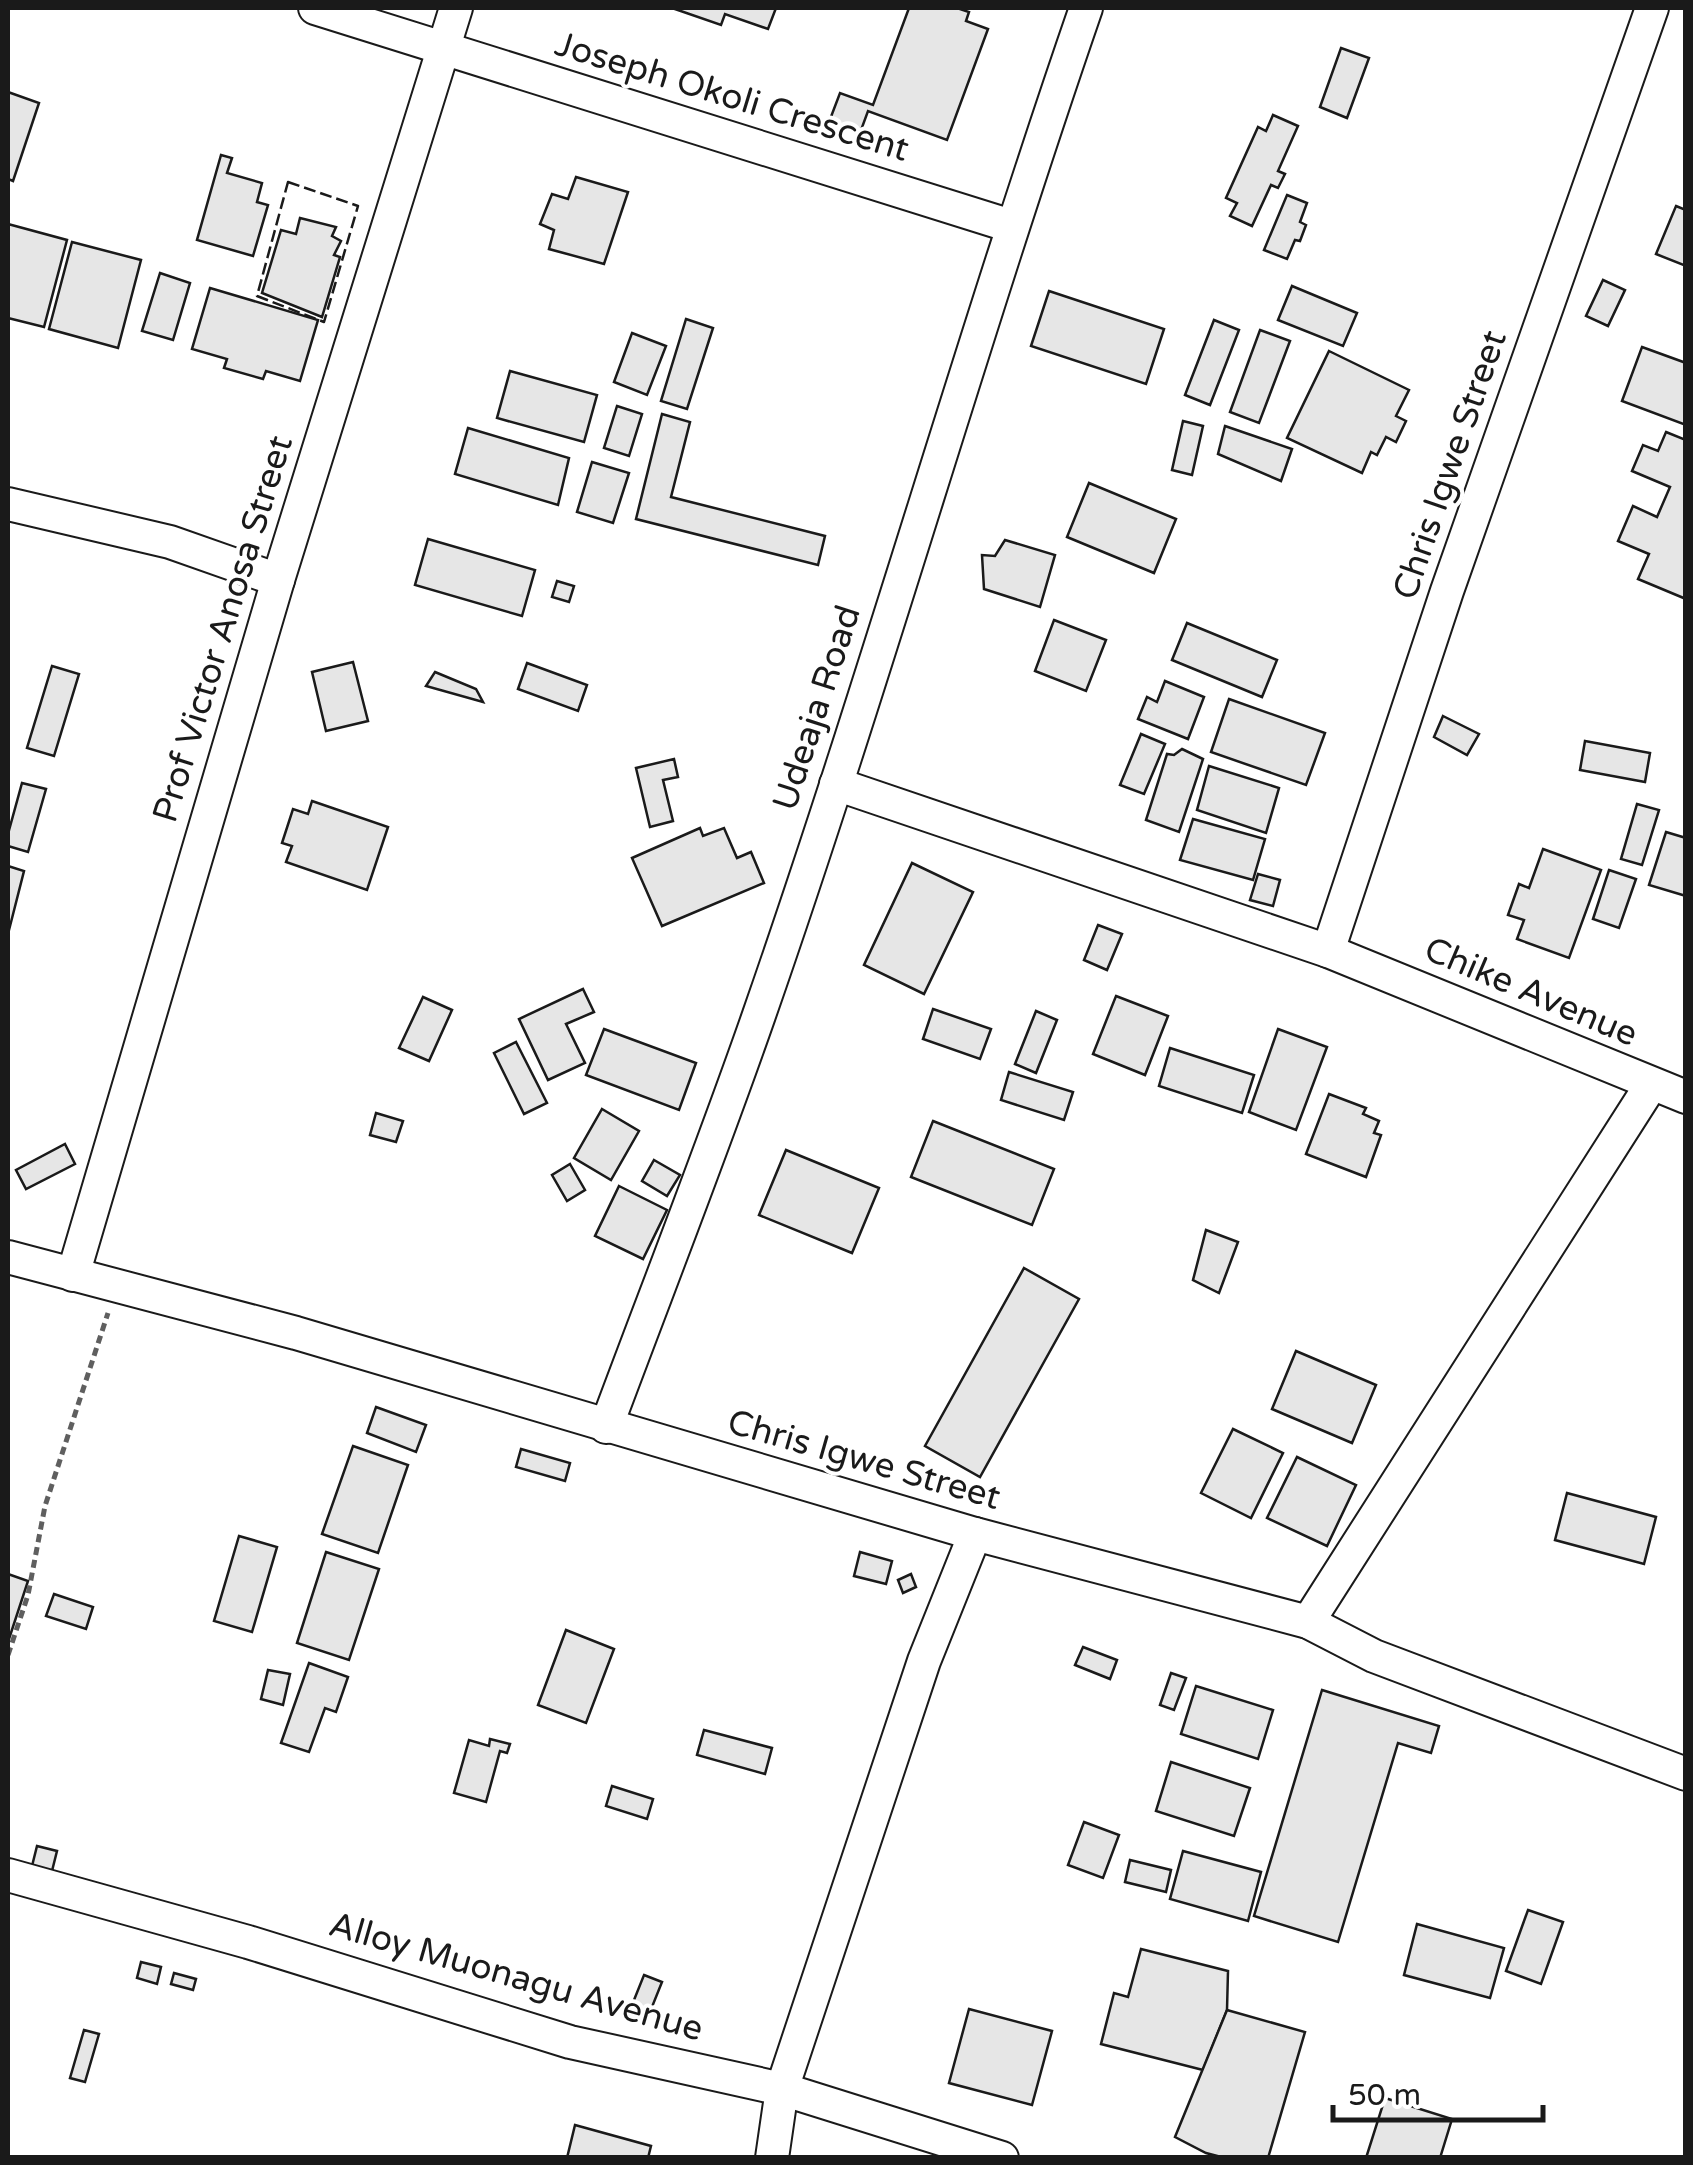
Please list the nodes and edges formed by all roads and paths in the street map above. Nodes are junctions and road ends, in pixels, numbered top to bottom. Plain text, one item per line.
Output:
1 (315, 8) edge
2 (456, 8) edge
3 (1086, 8) edge
4 (1652, 8) edge
5 (442, 48) junction
6 (1010, 226) junction
7 (8, 504) edge
8 (278, 580) junction
9 (836, 784) junction
10 (1328, 952) junction
11 (1651, 1085) junction
12 (1686, 1097) edge
13 (8, 1257) edge
14 (73, 1275) junction
15 (116, 1286) junction
16 (606, 1427) junction
17 (975, 1534) junction
18 (1308, 1622) junction
19 (8, 1654) edge
20 (1686, 1774) edge
21 (8, 1875) edge
22 (782, 2089) junction
23 (772, 2158) edge
24 (1002, 2158) edge

1 - 5 street, Joseph Okoli Crescent
2 - 5 street, Prof Victor Anosa Street
3 - 6 street, Udeaja Road
4 - 10 street, Chris Igwe Street
5 - 6 street, Joseph Okoli Crescent
5 - 8 street, Prof Victor Anosa Street
6 - 9 street, Udeaja Road
7 - 8 street
8 - 14 street, Prof Victor Anosa Street
9 - 10 street, Chike Avenue
9 - 16 street, Udeaja Road
10 - 11 street, Chike Avenue
11 - 12 street
11 - 18 street, Chike Avenue
13 - 14 street, Chris Igwe Street
14 - 15 street, Chris Igwe Street
15 - 16 street, Chris Igwe Street
15 - 19 path
16 - 17 street, Chris Igwe Street
17 - 18 street, Chris Igwe Street
17 - 22 street
18 - 20 street, Chris Igwe Street
21 - 22 street, Alloy Muonagu Avenue
22 - 23 street
22 - 24 street, Alloy Muonagu Avenue

